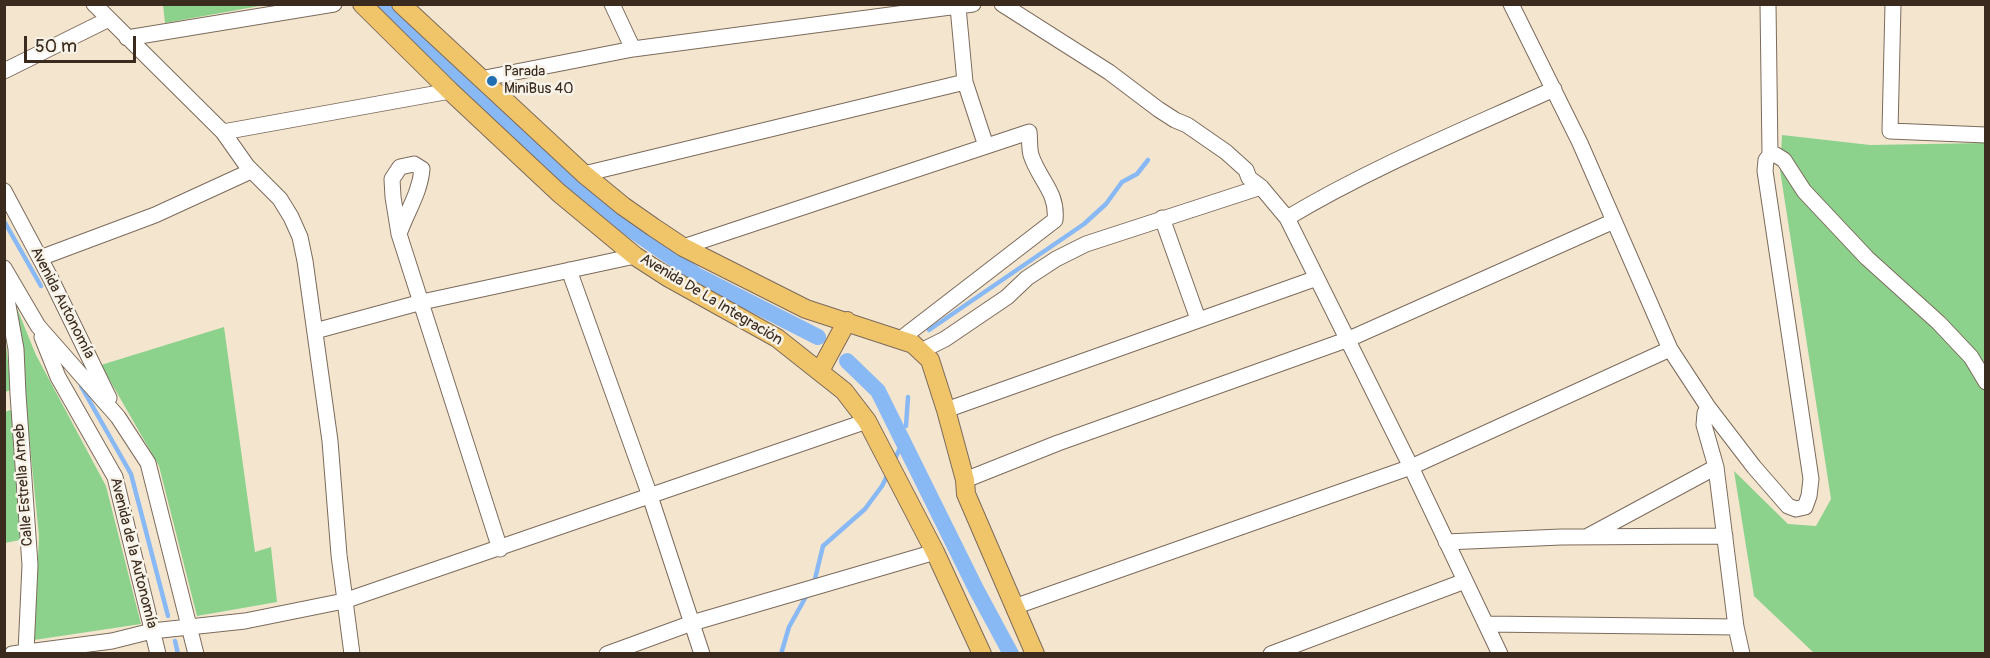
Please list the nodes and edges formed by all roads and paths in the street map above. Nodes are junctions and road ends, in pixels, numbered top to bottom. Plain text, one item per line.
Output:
1 (94, 4) edge
2 (334, 4) edge
3 (362, 4) edge
4 (402, 4) edge
5 (612, 4) edge
6 (1002, 4) edge
7 (1511, 4) edge
8 (1768, 4) edge
9 (1893, 4) edge
10 (966, 6) edge
11 (109, 19) junction
12 (127, 38) junction
13 (633, 49) junction
14 (4, 71) edge
15 (480, 79) junction
16 (965, 82) junction
17 (1554, 89) junction
18 (450, 91) junction
19 (223, 132) junction
20 (1986, 135) edge
21 (986, 146) junction
22 (1770, 155) junction
23 (251, 171) junction
24 (584, 174) junction
25 (1261, 187) junction
26 (4, 191) edge
27 (1162, 218) junction
28 (1287, 218) junction
29 (1614, 221) junction
30 (399, 234) dead end
31 (683, 247) junction
32 (635, 255) junction
33 (40, 258) junction
34 (4, 268) edge
35 (569, 270) junction
36 (1317, 278) junction
37 (4, 283) edge
38 (422, 302) junction
39 (1198, 320) junction
40 (847, 321) junction
41 (38, 326) junction
42 (9, 331) edge
43 (315, 331) junction
44 (902, 338) junction
45 (1349, 339) junction
46 (1670, 349) junction
47 (921, 351) junction
48 (820, 371) junction
49 (1986, 382) edge
50 (11, 397) edge
51 (1708, 407) junction
52 (946, 410) junction
53 (118, 417) junction
54 (867, 421) junction
55 (1412, 467) junction
56 (1716, 467) junction
57 (965, 480) junction
58 (650, 496) junction
59 (1725, 536) junction
60 (1585, 537) junction
61 (1446, 542) junction
62 (500, 549) junction
63 (935, 552) junction
64 (1465, 581) junction
65 (344, 601) junction
66 (1014, 607) junction
67 (692, 623) junction
68 (1486, 624) junction
69 (188, 627) junction
70 (1736, 627) junction
71 (152, 631) junction
72 (113, 647) edge
73 (19, 653) edge
74 (158, 654) edge
75 (196, 654) edge
76 (352, 654) edge
77 (607, 654) edge
78 (702, 654) edge
79 (982, 654) edge
80 (1035, 654) edge
81 (1271, 654) edge
82 (1500, 654) edge
83 (1742, 654) edge

1 - 11 street
2 - 12 street
3 - 18 main road, Avenida De La Integración
4 - 15 main road, Avenida De La Integración
5 - 13 street
6 - 25 street
7 - 17 street
8 - 22 street
9 - 20 street
10 - 13 street
10 - 16 street
11 - 12 street
11 - 14 street
12 - 19 street
13 - 15 street
15 - 24 main road, Avenida De La Integración
16 - 21 street
16 - 24 street
17 - 28 street
17 - 29 street
18 - 19 street
18 - 32 main road, Avenida De La Integración
19 - 23 street
21 - 31 street
21 - 44 street
22 - 49 street
22 - 51 street
23 - 33 street
23 - 43 street
24 - 31 main road, Avenida De La Integración
25 - 27 street
25 - 28 street
26 - 33 street, Avenida Autonomía
27 - 39 street
27 - 47 street
28 - 36 street
29 - 45 street
29 - 46 street
30 - 38 street
31 - 40 main road, Avenida De La Integración
32 - 35 street
32 - 48 main road, Avenida De La Integración
33 - 53 street, Avenida Autonomía
34 - 41 street, Avenida Autonomía
35 - 38 street
35 - 58 street
36 - 39 street
36 - 45 street
37 - 42 street, Calle Estrella Arneb
38 - 43 street
38 - 62 street
39 - 52 street
40 - 44 main road, Avenida De La Integración
40 - 48 main road
41 - 53 street, Avenida Autonomía
41 - 71 street, Avenida de la Autonomía
42 - 50 street, Calle Estrella Arneb
43 - 65 street
44 - 47 main road, Avenida De La Integración
45 - 55 street
45 - 57 street
46 - 51 street
46 - 55 street
47 - 52 main road, Avenida De La Integración
48 - 54 main road, Avenida De La Integración
50 - 73 street, Calle Estrella Arneb
51 - 56 street
52 - 57 main road, Avenida De La Integración
53 - 69 street, Avenida Autonomía
54 - 58 street
54 - 63 main road, Avenida De La Integración
55 - 61 street
55 - 66 street
56 - 59 street
56 - 60 street
57 - 66 main road, Avenida De La Integración
58 - 62 street
58 - 67 street
59 - 60 street
59 - 70 street
60 - 61 street
61 - 64 street
62 - 65 street
63 - 67 street
63 - 79 main road, Avenida De La Integración
64 - 68 street
64 - 81 street
65 - 69 street
65 - 76 street
66 - 80 main road, Avenida De La Integración
67 - 77 street
67 - 78 street
68 - 70 street
68 - 82 street
69 - 71 street
69 - 75 street
70 - 83 street
71 - 72 street
71 - 74 street, Avenida de la Autonomía
72 - 73 street

